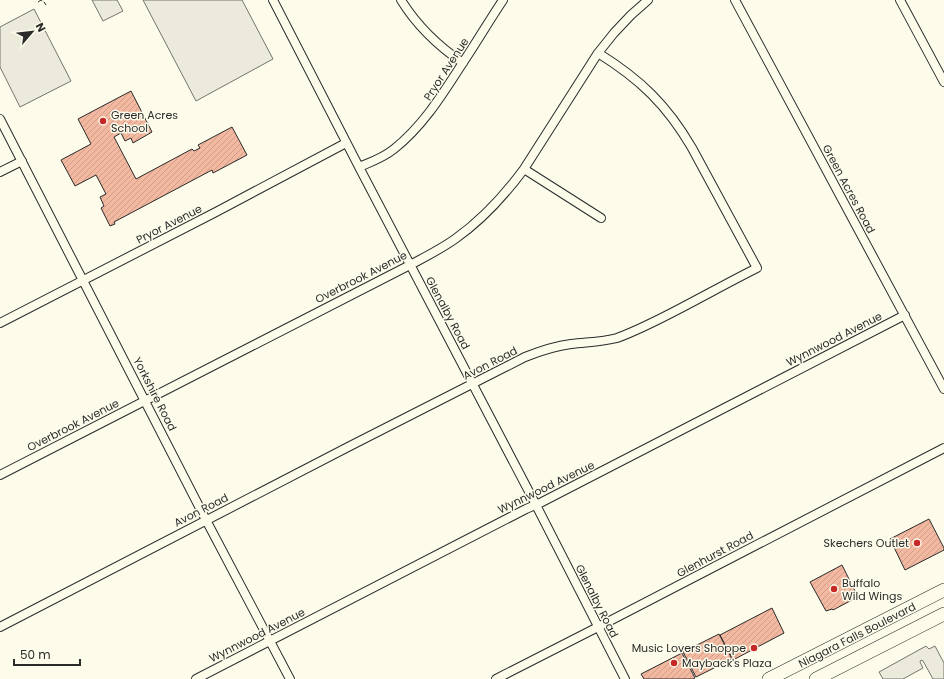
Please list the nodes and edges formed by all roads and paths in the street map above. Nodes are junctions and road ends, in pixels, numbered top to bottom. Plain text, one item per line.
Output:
1 (273, 0) edge
2 (401, 0) edge
3 (503, 0) edge
4 (648, 0) edge
5 (735, 0) edge
6 (900, 0) edge
7 (598, 53) junction
8 (463, 63) junction
9 (944, 82) edge
10 (0, 120) edge
11 (346, 143) junction
12 (22, 161) junction
13 (359, 167) junction
14 (524, 169) junction
15 (0, 172) edge
16 (601, 218) dead end
17 (410, 265) junction
18 (84, 281) junction
19 (905, 315) junction
20 (0, 323) edge
21 (473, 384) junction
22 (944, 389) edge
23 (145, 400) junction
24 (944, 448) edge
25 (0, 475) edge
26 (536, 505) junction
27 (206, 520) junction
28 (944, 590) edge
29 (944, 614) edge
30 (0, 626) edge
31 (598, 628) junction
32 (270, 641) junction
33 (196, 679) edge
34 (290, 679) edge
35 (496, 679) edge
36 (625, 679) edge
37 (769, 679) edge
38 (816, 679) edge

1 - 11 street, Glenalby Road
2 - 8 street
3 - 8 street, Pryor Avenue
4 - 7 street, Overbrook Avenue
5 - 19 street, Green Acres Road
6 - 9 street
7 - 14 street, Overbrook Avenue
7 - 21 street, Avon Road
8 - 13 street, Pryor Avenue
10 - 12 street, Yorkshire Road
11 - 13 street, Glenalby Road
11 - 18 street, Pryor Avenue
12 - 15 street
12 - 18 street, Yorkshire Road
13 - 17 street, Glenalby Road
14 - 16 street
14 - 17 street, Overbrook Avenue
17 - 21 street, Glenalby Road
17 - 23 street, Overbrook Avenue
18 - 20 street, Pryor Avenue
18 - 23 street, Yorkshire Road
19 - 22 street, Green Acres Road
19 - 26 street, Wynnwood Avenue
21 - 26 street, Glenalby Road
21 - 27 street, Avon Road
23 - 25 street, Overbrook Avenue
23 - 27 street, Yorkshire Road
24 - 31 street, Glenhurst Road
26 - 31 street, Glenalby Road
26 - 32 street, Wynnwood Avenue
27 - 30 street, Avon Road
27 - 32 street, Yorkshire Road
28 - 37 main road, Niagara Falls Boulevard
29 - 38 main road, Niagara Falls Boulevard
31 - 35 street, Glenhurst Road
31 - 36 street, Glenalby Road
32 - 33 street, Wynnwood Avenue
32 - 34 street, Yorkshire Road

